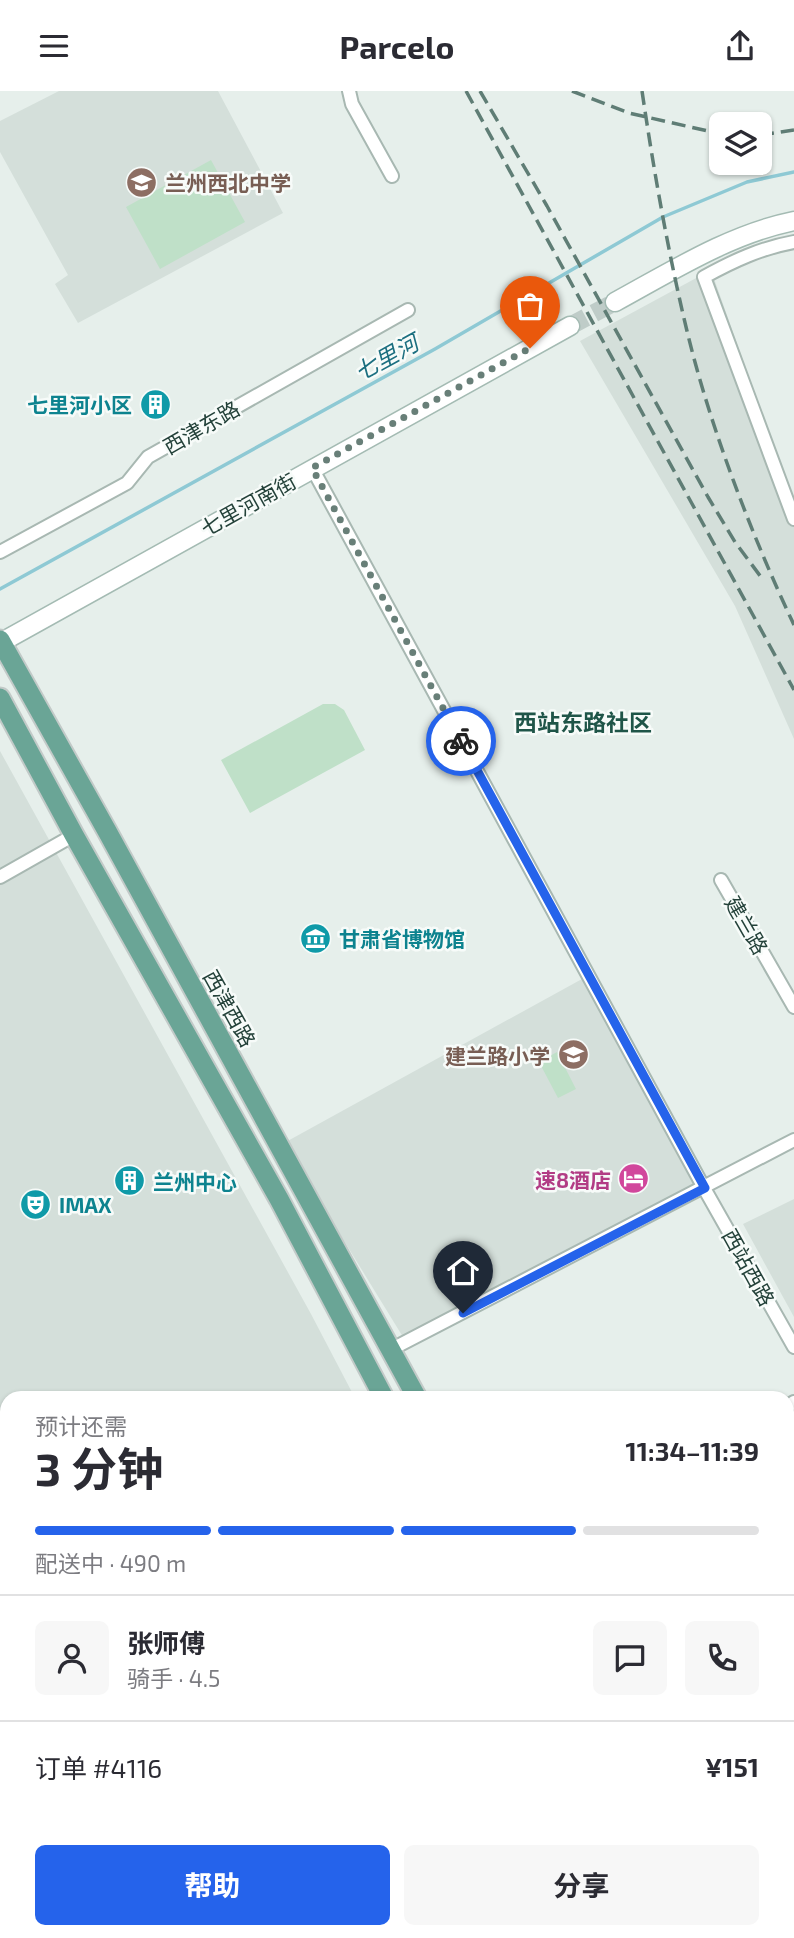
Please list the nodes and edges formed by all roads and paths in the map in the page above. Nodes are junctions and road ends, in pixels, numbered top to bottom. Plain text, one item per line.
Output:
1 (349, 91) edge
2 (392, 176) dead end
3 (794, 221) edge
4 (794, 242) edge
5 (615, 302) tunnel mouth
6 (408, 310) dead end
7 (570, 326) tunnel mouth
8 (312, 468) junction
9 (794, 519) edge
10 (0, 552) edge
11 (0, 642) edge
12 (0, 698) edge
13 (107, 831) junction
14 (77, 840) junction
15 (0, 877) edge
16 (721, 880) dead end
17 (794, 1007) edge
18 (794, 1140) edge
19 (705, 1188) junction
20 (794, 1347) edge
21 (390, 1350) junction
22 (380, 1391) edge
23 (413, 1391) edge

1 - 2 street
3 - 5 street
4 - 9 street
6 - 10 street, 西津东路
7 - 8 street, 七里河南街
8 - 11 street, 七里河南街
8 - 19 street, 西站西路
11 - 13 main road, 西津西路
12 - 14 main road
13 - 14 main road
13 - 21 main road, 西津西路
14 - 15 street
14 - 22 main road
16 - 17 street, 建兰路
18 - 19 street
19 - 20 street, 西站西路
19 - 21 street
21 - 23 main road, 西津西路

